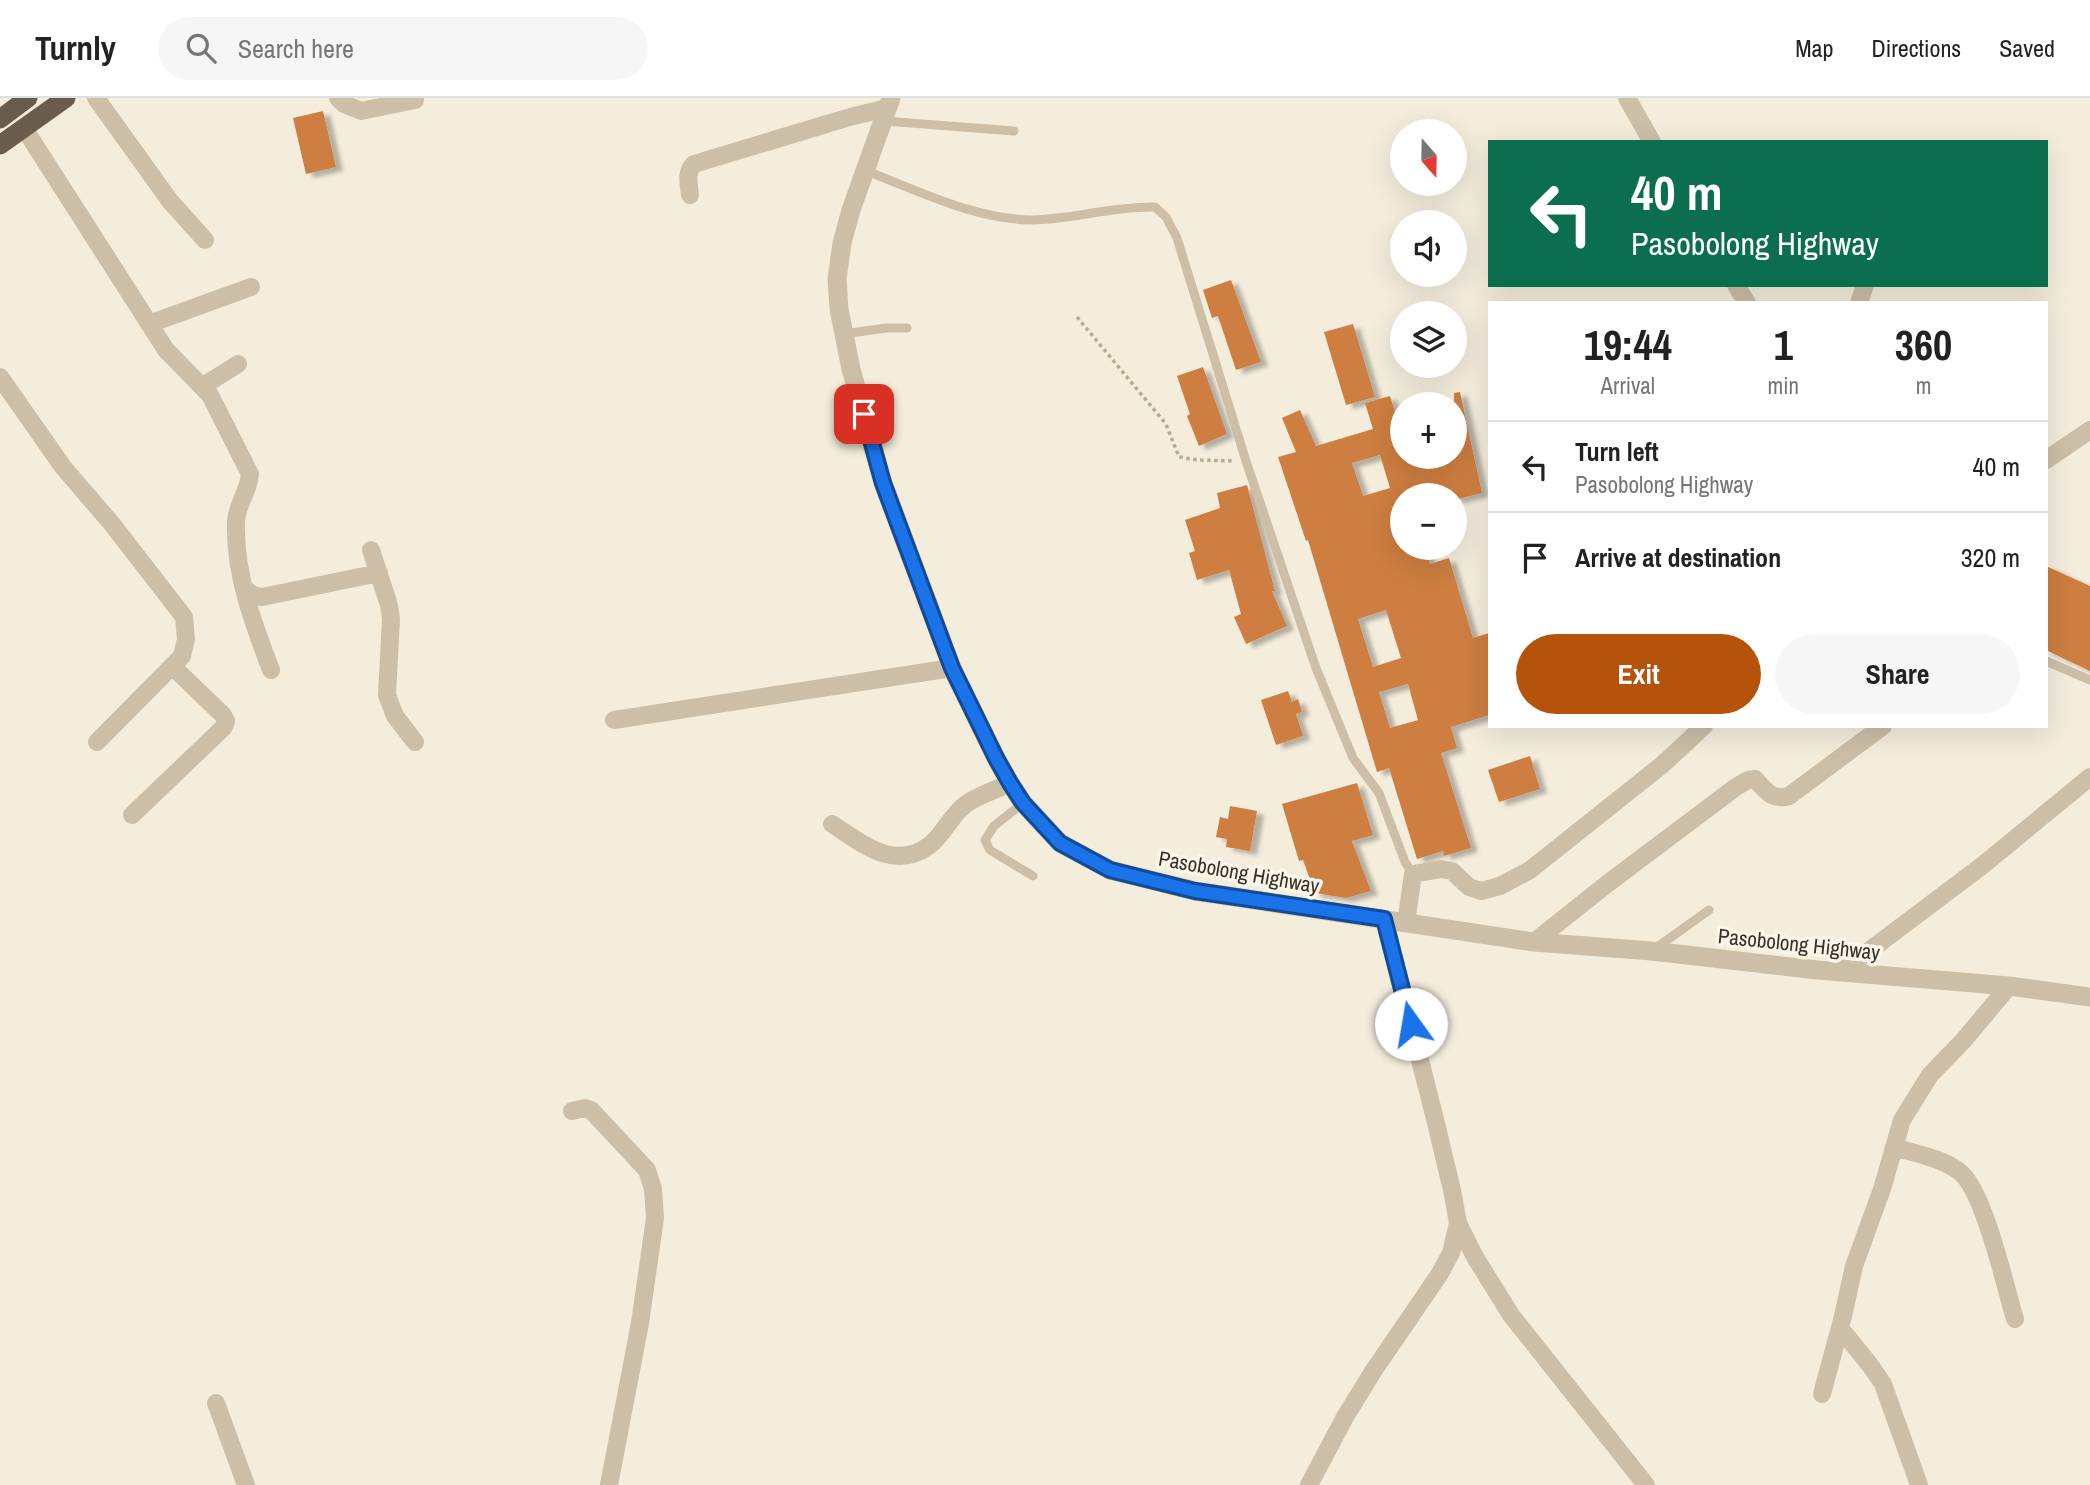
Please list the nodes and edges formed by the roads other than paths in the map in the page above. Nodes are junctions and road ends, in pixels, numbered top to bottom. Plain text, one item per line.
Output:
1 (27, 98) edge
2 (66, 98) edge
3 (96, 98) edge
4 (338, 98) edge
5 (1627, 98) edge
6 (415, 100) dead end
7 (887, 109) edge
8 (0, 119) edge
9 (24, 128) junction
10 (1014, 131) dead end
11 (1650, 140) edge
12 (0, 145) edge
13 (864, 170) junction
14 (690, 195) dead end
15 (205, 240) dead end
16 (251, 287) dead end
17 (149, 324) junction
18 (907, 328) dead end
19 (844, 334) junction
20 (238, 364) dead end
21 (0, 377) edge
22 (203, 386) junction
23 (2090, 429) edge
24 (2048, 459) edge
25 (371, 550) dead end
26 (379, 573) junction
27 (244, 588) junction
28 (2048, 662) edge
29 (172, 666) junction
30 (952, 668) junction
31 (271, 670) dead end
32 (2090, 680) edge
33 (614, 720) dead end
34 (1702, 728) edge
35 (1880, 728) edge
36 (97, 742) dead end
37 (415, 742) dead end
38 (2090, 777) edge
39 (1010, 783) junction
40 (1023, 803) junction
41 (132, 815) dead end
42 (832, 824) dead end
43 (1413, 874) junction
44 (1033, 876) dead end
45 (1709, 910) dead end
46 (1384, 919) junction
47 (1406, 923) junction
48 (1534, 942) junction
49 (1652, 951) junction
50 (1842, 972) junction
51 (2009, 986) junction
52 (2090, 997) edge
53 (572, 1111) dead end
54 (1894, 1147) junction
55 (1458, 1223) junction
56 (2015, 1319) dead end
57 (1840, 1328) junction
58 (1822, 1394) dead end
59 (216, 1403) dead end
60 (1914, 1482) edge
61 (246, 1485) edge
62 (609, 1485) edge
63 (1309, 1485) edge
64 (1646, 1485) edge

1 - 8 highway
2 - 9 highway
3 - 15 street
4 - 6 street
5 - 11 street
7 - 10 lane
7 - 13 street, Pasobolong Highway
7 - 14 street
9 - 12 highway
9 - 17 street
13 - 19 street, Pasobolong Highway
13 - 43 lane
16 - 17 street
17 - 22 street
18 - 19 lane
19 - 30 street, Pasobolong Highway
20 - 22 street
21 - 29 street
22 - 27 street
23 - 24 street
25 - 26 street
26 - 27 street
26 - 37 street
27 - 31 street
28 - 32 lane
29 - 36 street
29 - 41 street
30 - 33 street
30 - 39 street, Pasobolong Highway
34 - 43 street
35 - 48 street
38 - 50 street
39 - 40 street, Pasobolong Highway
39 - 42 street
40 - 44 lane
40 - 46 street, Pasobolong Highway
43 - 47 street
45 - 49 lane
46 - 47 street, Pasobolong Highway
46 - 55 street
47 - 48 street, Pasobolong Highway
48 - 49 street, Pasobolong Highway
49 - 50 street, Pasobolong Highway
50 - 51 street, Pasobolong Highway
51 - 52 street, Pasobolong Highway
51 - 54 street
53 - 62 street
54 - 56 street
54 - 57 street
55 - 63 street
55 - 64 street
57 - 58 street
57 - 60 street
59 - 61 street

